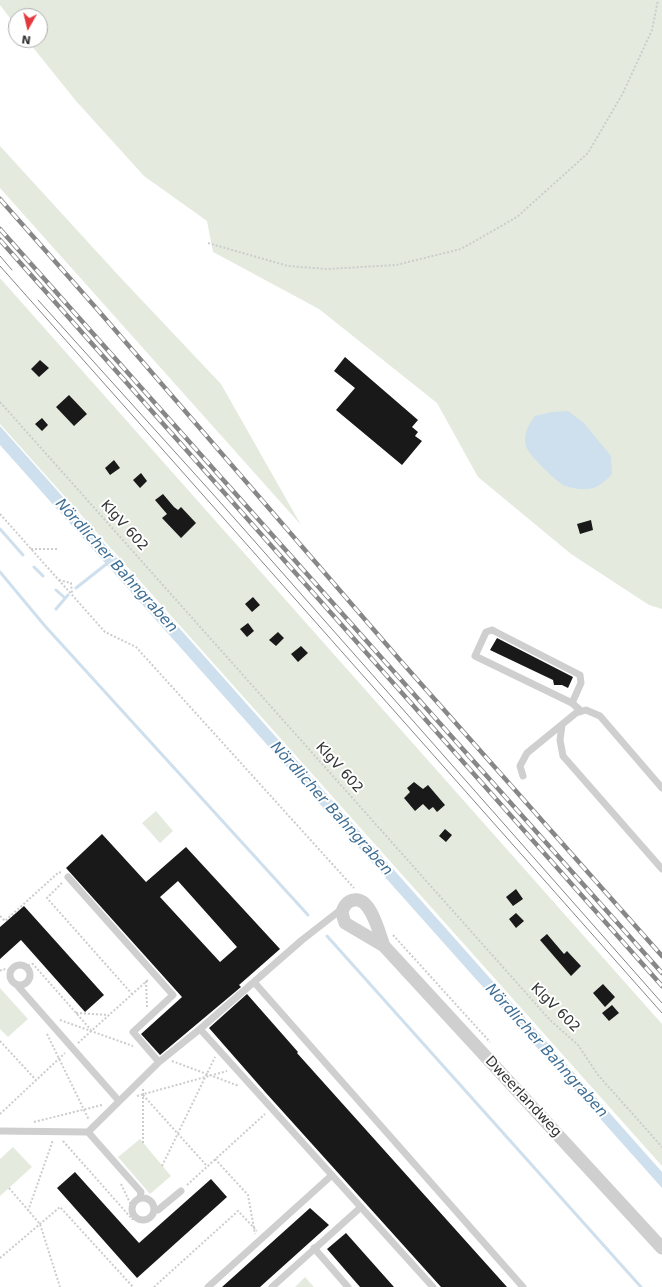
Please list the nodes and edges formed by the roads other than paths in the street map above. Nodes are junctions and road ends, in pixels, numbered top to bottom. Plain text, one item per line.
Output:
1 (572, 703) junction
2 (580, 710) junction
3 (562, 725) junction
4 (523, 776) dead end
5 (662, 788) edge
6 (662, 869) edge
7 (67, 878) road end
8 (343, 908) junction
9 (384, 946) junction
10 (254, 982) junction
11 (16, 984) junction
12 (200, 1029) junction
13 (159, 1062) junction
14 (119, 1101) junction
15 (90, 1130) junction
16 (0, 1131) edge
17 (332, 1175) junction
18 (181, 1191) road end
19 (140, 1198) junction
20 (361, 1207) junction
21 (154, 1210) junction
22 (314, 1248) junction
23 (662, 1248) edge
24 (208, 1287) edge
25 (272, 1287) edge
26 (348, 1287) edge
27 (433, 1287) edge
28 (523, 1287) edge

1 - 1 lane
1 - 2 lane
2 - 3 lane
2 - 5 lane
3 - 4 lane
3 - 6 lane
7 - 13 lane
8 - 9 street, Dweerlandweg
8 - 9 street, Dweerlandweg
8 - 10 lane
9 - 23 street, Dweerlandweg
10 - 12 lane
10 - 28 lane
11 - 11 lane
11 - 14 lane
12 - 13 lane
12 - 17 lane
13 - 14 lane
14 - 15 lane
15 - 16 lane
15 - 19 lane
17 - 20 lane
17 - 24 lane
18 - 21 lane
19 - 21 lane
19 - 21 lane
20 - 22 lane
20 - 27 lane
22 - 25 lane
22 - 26 lane

